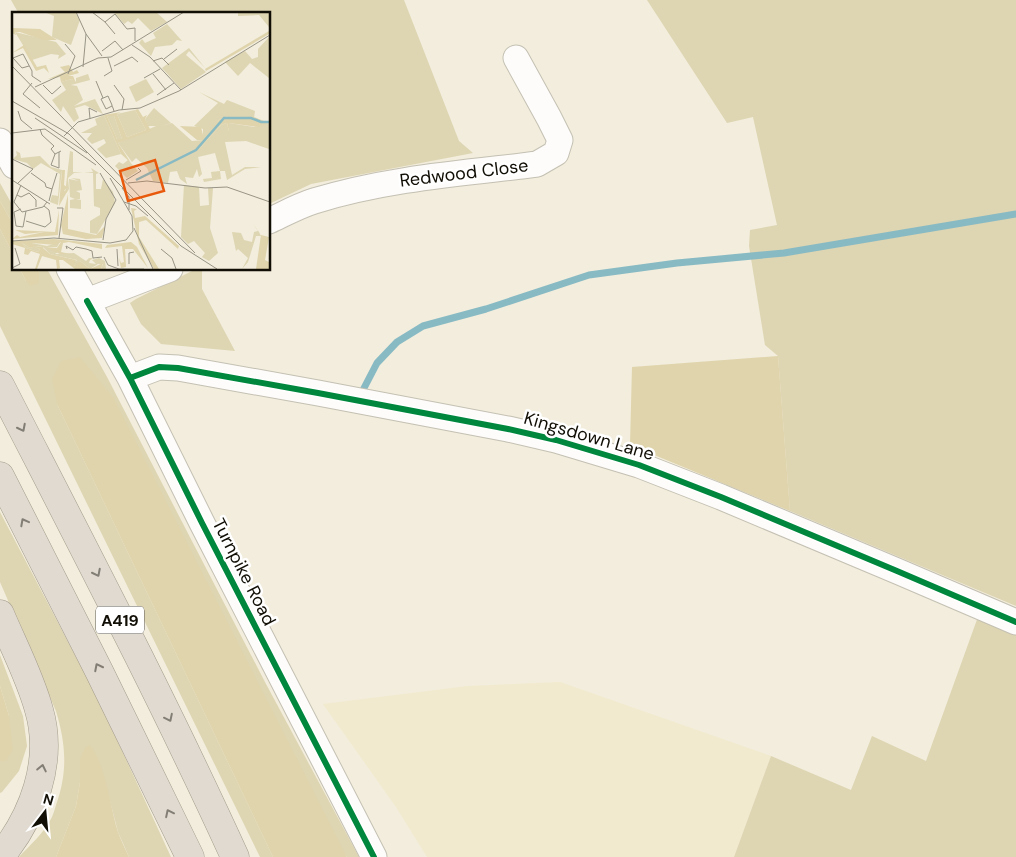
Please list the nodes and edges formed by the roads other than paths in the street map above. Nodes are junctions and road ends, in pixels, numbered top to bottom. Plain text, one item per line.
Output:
1 (516, 58) dead end
2 (0, 141) edge
3 (12, 162) edge
4 (270, 221) edge
5 (71, 270) edge
6 (167, 270) edge
7 (87, 301) junction
8 (130, 378) junction
9 (0, 385) edge
10 (0, 476) edge
11 (0, 614) edge
12 (1016, 622) edge
13 (27, 815) junction
14 (0, 823) edge
15 (0, 857) edge
16 (190, 857) edge
17 (235, 857) edge
18 (374, 857) edge

1 - 4 street, Redwood Close
2 - 3 street
5 - 7 street, Turnpike Road
6 - 7 street
7 - 8 street, Turnpike Road
8 - 12 street, Kingsdown Lane
8 - 18 street, Turnpike Road
9 -> 17 highway, A419
16 -> 10 highway, A419
13 -> 11 highway
13 - 14 highway
13 - 15 highway

